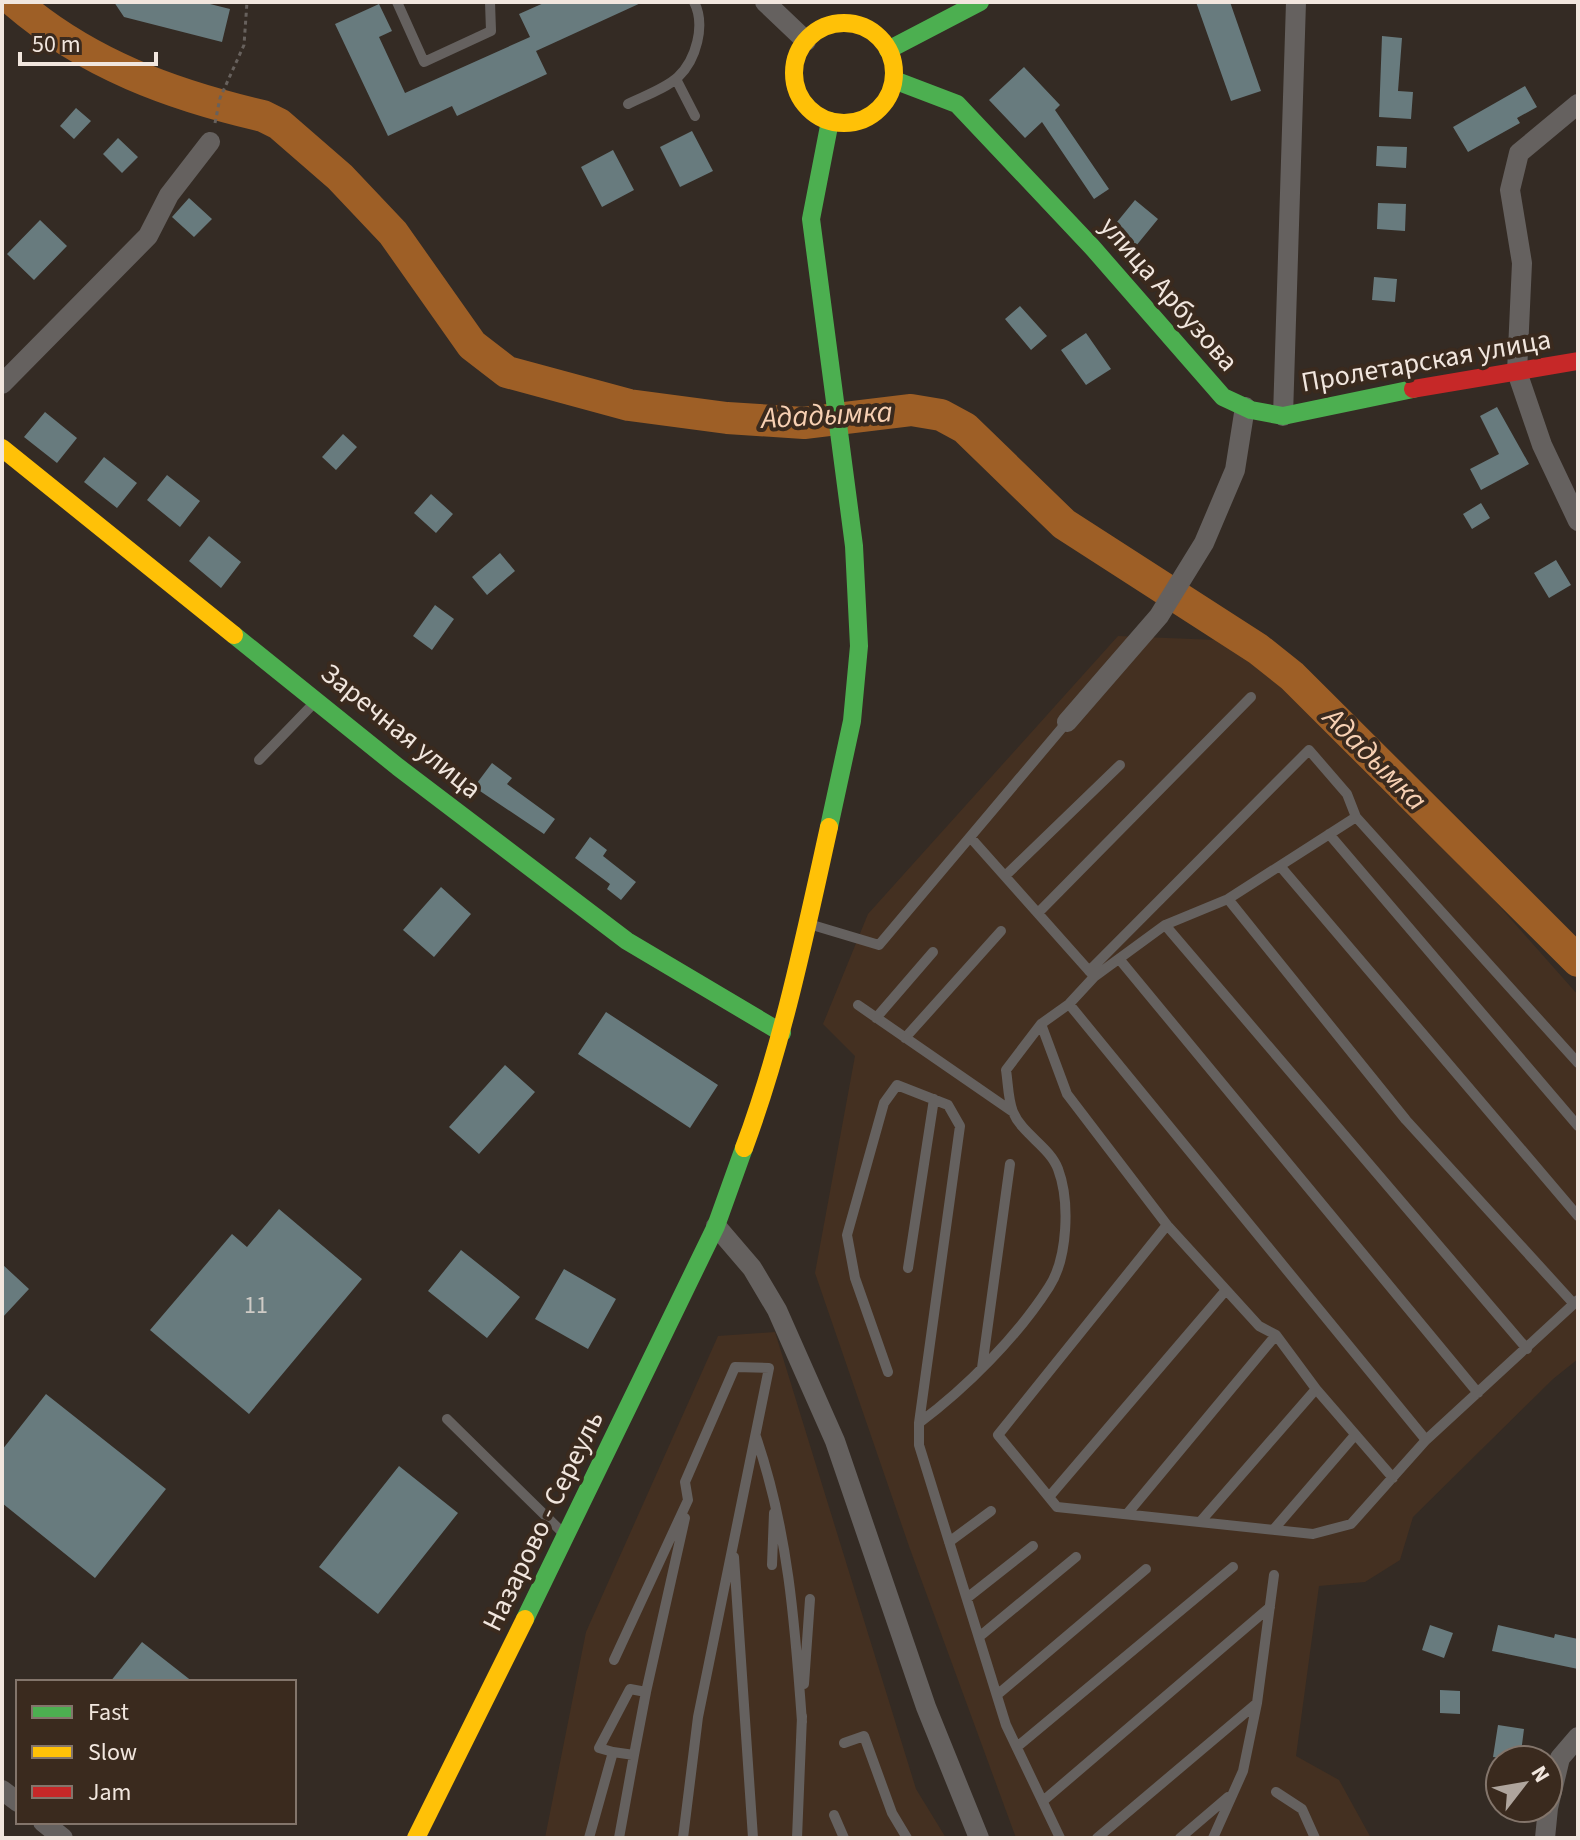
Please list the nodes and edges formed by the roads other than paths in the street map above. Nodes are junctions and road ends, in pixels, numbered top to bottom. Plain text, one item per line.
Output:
1 (397, 2) edge
2 (490, 2) edge
3 (694, 2) edge
4 (765, 2) edge
5 (980, 2) edge
6 (1296, 2) edge
7 (806, 41) junction
8 (888, 50) junction
9 (676, 79) junction
10 (894, 80) junction
11 (628, 104) dead end
12 (1578, 104) edge
13 (695, 116) dead end
14 (830, 121) junction
15 (210, 142) dead end
16 (1578, 361) edge
17 (1517, 372) junction
18 (2, 384) edge
19 (1245, 407) junction
20 (1283, 416) junction
21 (2, 448) edge
22 (1578, 521) edge
23 (1251, 697) dead end
24 (317, 700) junction
25 (1067, 722) joint
26 (259, 760) dead end
27 (1120, 765) dead end
28 (1356, 817) junction
29 (1329, 834) junction
30 (970, 837) junction
31 (1280, 866) junction
32 (1005, 876) junction
33 (1228, 899) junction
34 (1038, 913) junction
35 (807, 923) junction
36 (1165, 925) junction
37 (1001, 931) dead end
38 (933, 952) dead end
39 (1120, 960) junction
40 (1092, 974) junction
41 (1069, 1004) junction
42 (858, 1005) dead end
43 (876, 1018) junction
44 (1041, 1024) junction
45 (782, 1033) junction
46 (905, 1038) junction
47 (1578, 1063) edge
48 (934, 1099) junction
49 (1013, 1112) junction
50 (1578, 1126) edge
51 (1010, 1164) dead end
52 (1578, 1216) edge
53 (1167, 1225) junction
54 (716, 1226) junction
55 (908, 1268) dead end
56 (1226, 1290) junction
57 (1576, 1302) edge
58 (1276, 1335) junction
59 (1527, 1349) junction
60 (982, 1368) junction
61 (888, 1372) dead end
62 (1316, 1389) junction
63 (1478, 1393) junction
64 (447, 1419) dead end
65 (919, 1423) junction
66 (755, 1434) junction
67 (1355, 1435) junction
68 (1426, 1440) junction
69 (1393, 1478) junction
70 (775, 1491) junction
71 (1049, 1497) junction
72 (688, 1500) junction
73 (991, 1511) dead end
74 (1127, 1514) junction
75 (1200, 1522) junction
76 (1274, 1529) junction
77 (567, 1536) junction
78 (732, 1542) junction
79 (949, 1542) junction
80 (1033, 1546) dead end
81 (1076, 1557) dead end
82 (772, 1565) dead end
83 (1233, 1567) dead end
84 (1146, 1569) dead end
85 (1274, 1575) dead end
86 (967, 1598) junction
87 (810, 1599) dead end
88 (1270, 1607) junction
89 (979, 1637) junction
90 (614, 1660) dead end
91 (646, 1692) junction
92 (997, 1695) junction
93 (1257, 1703) junction
94 (802, 1722) junction
95 (1578, 1737) edge
96 (844, 1743) dead end
97 (1017, 1747) junction
98 (613, 1752) junction
99 (1564, 1753) edge
100 (634, 1755) junction
101 (1276, 1792) dead end
102 (1233, 1794) junction
103 (1043, 1801) junction
104 (834, 1815) dead end
105 (46, 1824) edge
106 (63, 1838) edge
107 (416, 1838) edge
108 (589, 1838) edge
109 (619, 1838) edge
110 (683, 1838) edge
111 (753, 1838) edge
112 (797, 1838) edge
113 (844, 1838) edge
114 (907, 1838) edge
115 (979, 1838) edge
116 (1060, 1838) edge
117 (1097, 1838) edge
118 (1180, 1838) edge
119 (1213, 1838) edge
120 (1315, 1838) edge

1 - 2 lane
3 - 9 lane
4 - 7 street
5 - 8 street
6 - 20 street, улица Арбузова
7 - 8 street
7 - 14 street
8 - 10 street
9 - 11 lane
9 - 13 lane
10 - 14 street
10 - 19 street, улица Арбузова
12 - 17 street
14 - 35 street, Назарово - Сереуль
15 - 18 street
16 - 17 street, Пролетарская улица
17 - 20 street, Пролетарская улица
17 - 22 street
19 - 20 street, улица Арбузова
19 - 25 street
21 - 24 street, Заречная улица
23 - 34 lane
24 - 26 lane
24 - 45 street, Заречная улица
25 - 30 lane
27 - 32 lane
28 - 29 lane
28 - 40 lane
28 - 47 lane
29 - 31 lane
29 - 50 lane
30 - 32 lane
30 - 35 lane
31 - 33 lane
31 - 52 lane
32 - 34 lane
33 - 36 lane
33 - 57 lane
34 - 40 lane
35 - 45 street, Назарово - Сереуль
36 - 39 lane
36 - 59 lane
37 - 46 lane
38 - 43 lane
39 - 40 lane
39 - 63 lane
40 - 41 lane
41 - 44 lane
41 - 68 lane
42 - 43 lane
43 - 46 lane
44 - 49 lane
44 - 53 lane
45 - 54 street, Назарово - Сереуль
46 - 49 lane
48 - 55 lane
48 - 61 lane
48 - 65 lane
49 - 60 lane
51 - 60 lane
53 - 56 lane
53 - 71 lane
54 - 77 street, Назарово - Сереуль
54 - 115 street
56 - 58 lane
56 - 71 lane
57 - 59 lane
58 - 62 lane
58 - 74 lane
59 - 63 lane
60 - 65 lane
62 - 67 lane
62 - 75 lane
63 - 68 lane
64 - 77 lane
65 - 79 lane
66 - 70 lane
66 - 72 lane
66 - 78 lane
67 - 69 lane
67 - 76 lane
68 - 69 lane
69 - 76 lane
70 - 82 lane
70 - 94 lane
71 - 74 lane
72 - 90 lane
72 - 91 lane
73 - 79 lane
74 - 75 lane
75 - 76 lane
77 - 107 street, Назарово - Сереуль
78 - 110 lane
78 - 111 lane
79 - 86 lane
80 - 86 lane
81 - 89 lane
83 - 97 lane
84 - 92 lane
85 - 88 lane
86 - 89 lane
87 - 94 lane
88 - 93 lane
88 - 103 lane
89 - 92 lane
91 - 98 lane
91 - 100 lane
92 - 97 lane
93 - 102 lane
93 - 117 lane
94 - 112 lane
95 - 99 street
96 - 114 lane
97 - 103 lane
98 - 100 lane
98 - 108 lane
100 - 109 lane
101 - 120 lane
102 - 118 lane
102 - 119 lane
103 - 116 lane
104 - 113 lane
105 - 106 street

